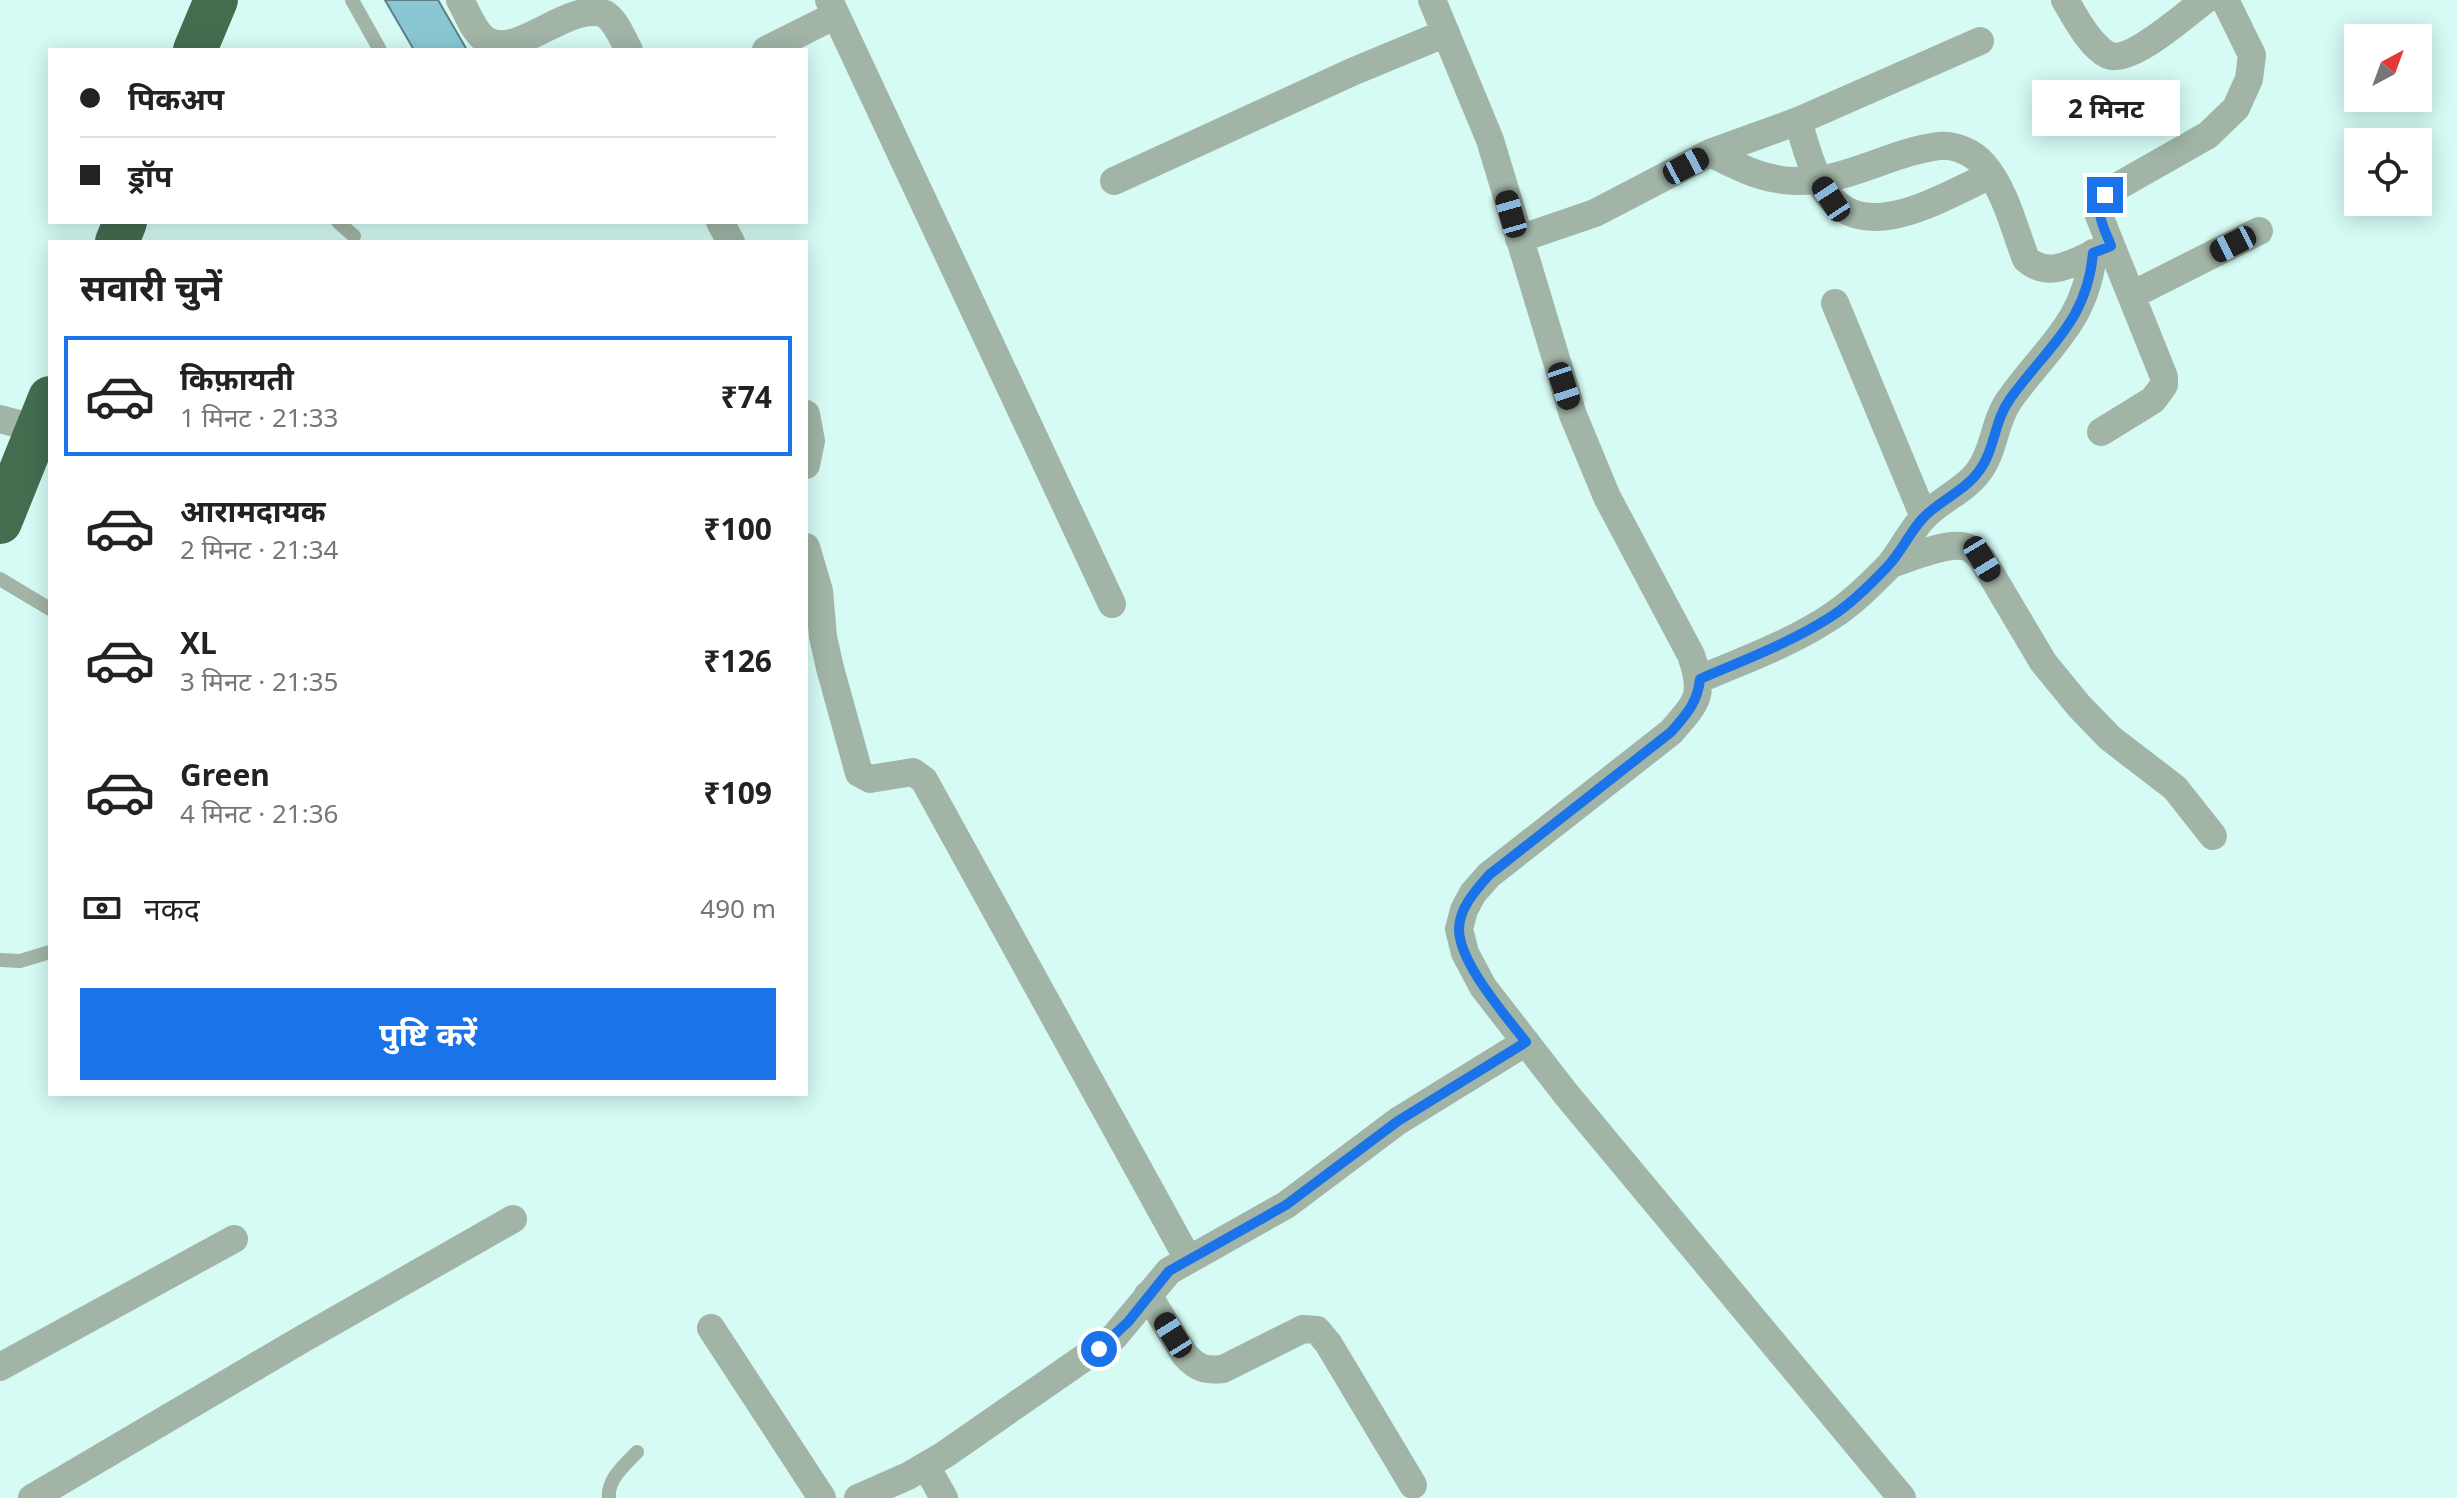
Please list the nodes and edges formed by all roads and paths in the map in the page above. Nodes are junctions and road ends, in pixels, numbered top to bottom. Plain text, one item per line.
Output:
1 (216, 0) edge
2 (352, 0) edge
3 (460, 0) edge
4 (1432, 0) edge
5 (2065, 0) edge
6 (2225, 0) edge
7 (2194, 3) edge
8 (832, 8) edge
9 (1446, 33) junction
10 (1980, 41) dead end
11 (196, 48) edge
12 (379, 48) edge
13 (628, 48) edge
14 (769, 48) edge
15 (1798, 121) junction
16 (1710, 153) junction
17 (1991, 175) junction
18 (1818, 179) junction
19 (1114, 181) dead end
20 (340, 224) edge
21 (2259, 231) dead end
22 (354, 236) dead end
23 (1519, 239) junction
24 (2102, 250) junction
25 (2132, 295) junction
26 (1835, 303) dead end
27 (29, 415) edge
28 (808, 425) edge
29 (2101, 432) dead end
30 (808, 455) edge
31 (1924, 517) junction
32 (0, 522) edge
33 (808, 554) edge
34 (1891, 564) junction
35 (0, 579) edge
36 (1112, 604) dead end
37 (48, 608) edge
38 (1700, 679) junction
39 (2213, 836) dead end
40 (48, 953) edge
41 (0, 960) edge
42 (1526, 1042) junction
43 (513, 1219) dead end
44 (234, 1239) dead end
45 (1188, 1259) junction
46 (1148, 1295) junction
47 (711, 1328) dead end
48 (0, 1367) edge
49 (637, 1452) dead end
50 (926, 1466) junction
51 (1413, 1485) dead end
52 (32, 1498) edge
53 (609, 1498) edge
54 (822, 1498) edge
55 (858, 1498) edge
56 (944, 1498) edge
57 (1902, 1498) edge

1 - 11 highway
2 - 12 lane
3 - 13 street
4 - 9 street
5 - 7 street
6 - 24 street
8 - 14 street
8 - 36 street
9 - 19 street
9 - 23 street
10 - 15 street
15 - 16 street
15 - 18 street
16 - 18 street
16 - 23 street
17 - 18 street
17 - 18 street
17 - 24 street
20 - 22 lane
21 - 25 street
23 - 38 street
24 - 25 street
24 - 31 street
25 - 29 street
26 - 31 street
27 - 32 highway
28 - 30 street
31 - 34 street
33 - 45 street
34 - 38 street
34 - 39 street
35 - 37 lane
38 - 42 street
40 - 41 lane
42 - 45 street
42 - 57 street
43 - 52 street
44 - 48 street
45 - 46 street
46 - 50 street
46 - 51 street
47 - 54 street
49 - 53 lane
50 - 55 street
50 - 56 street

